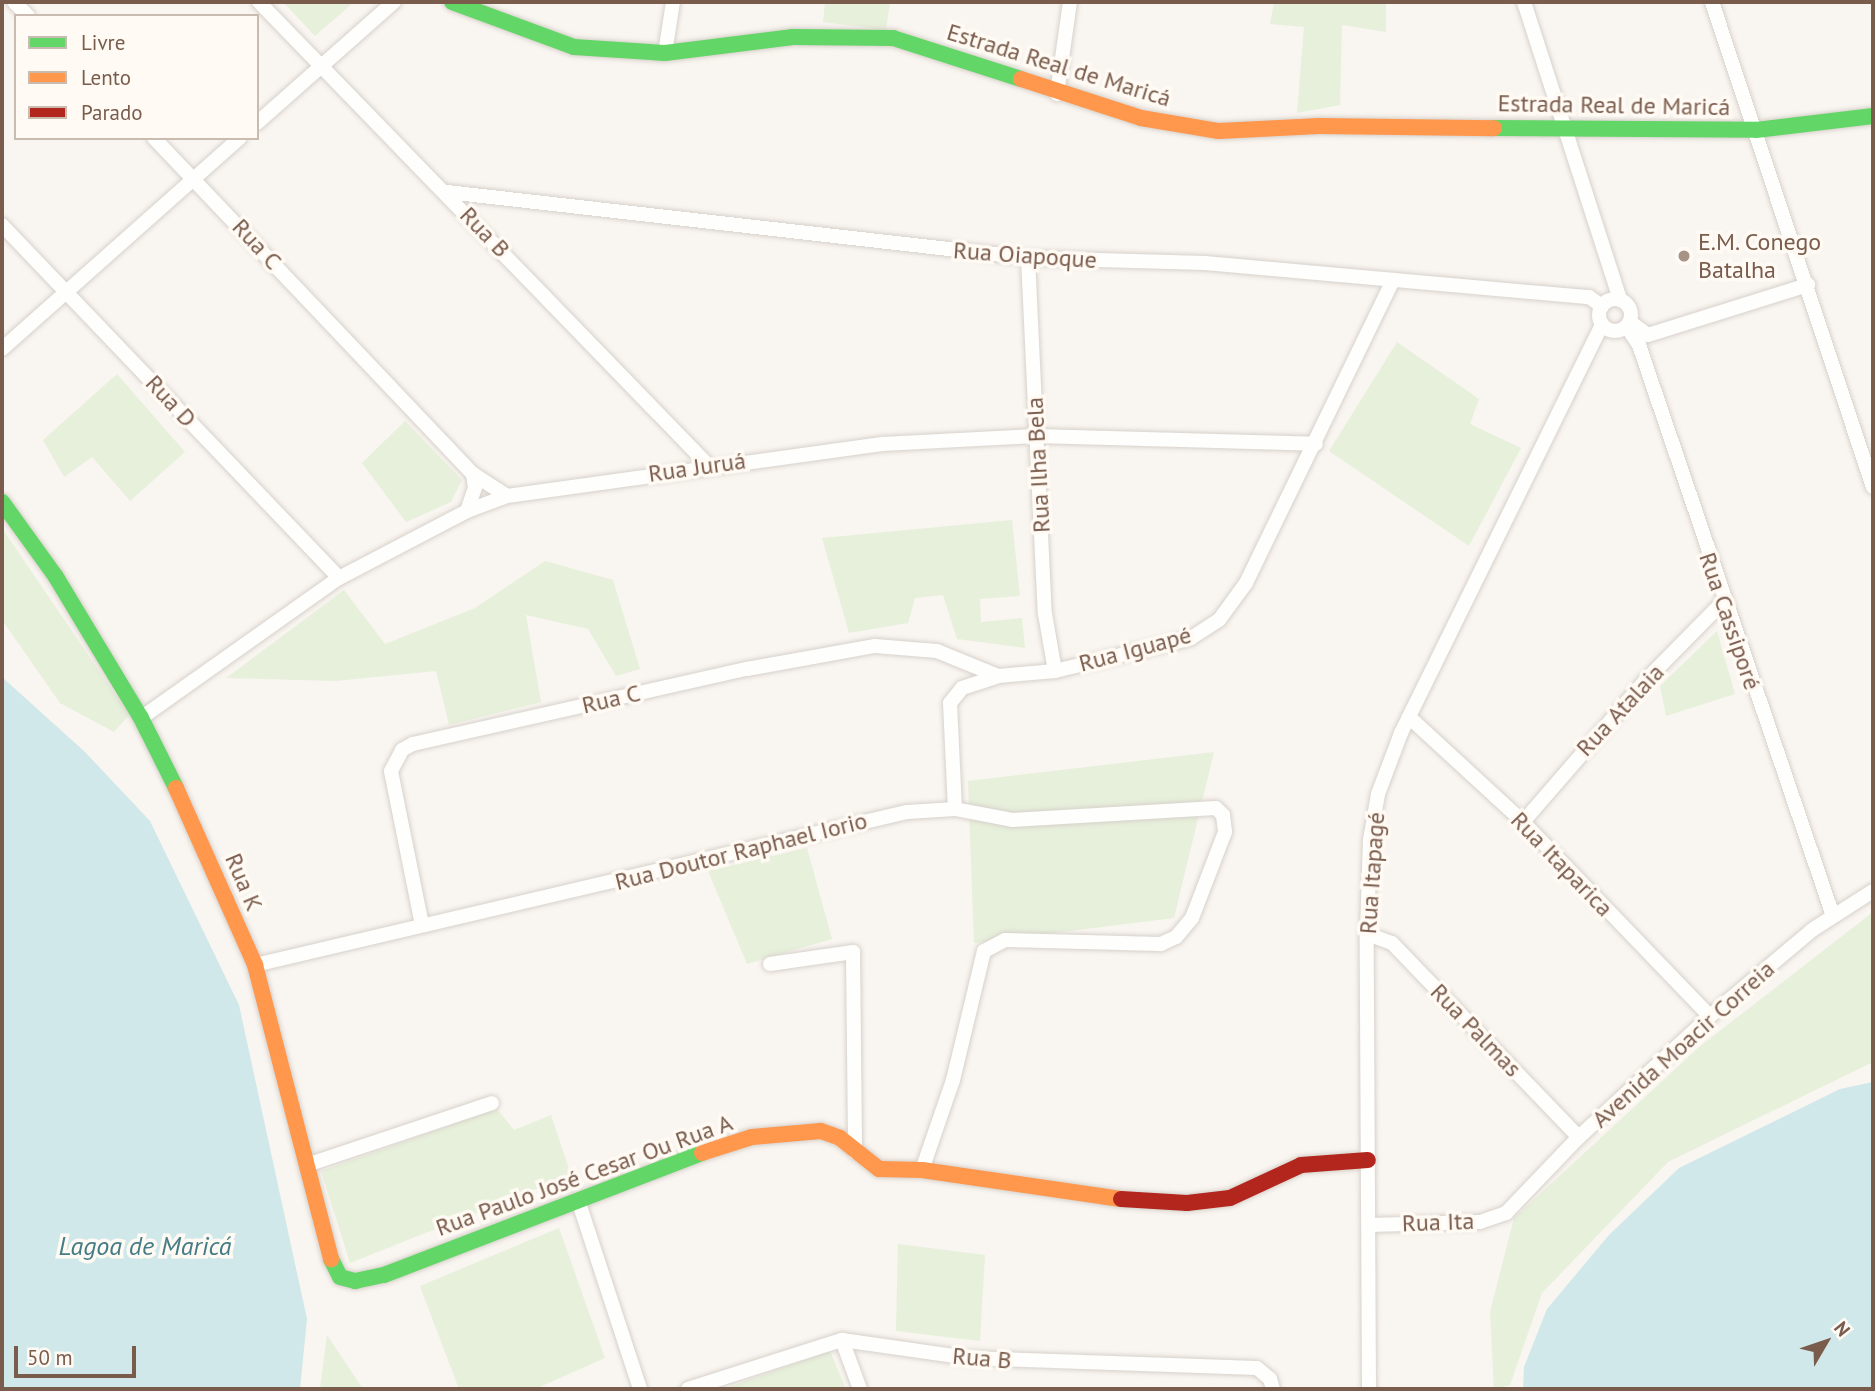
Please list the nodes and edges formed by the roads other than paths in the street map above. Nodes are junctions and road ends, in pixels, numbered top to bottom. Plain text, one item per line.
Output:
1 (259, 2) edge
2 (394, 2) edge
3 (452, 2) edge
4 (673, 2) edge
5 (1070, 2) edge
6 (1524, 2) edge
7 (1712, 2) edge
8 (665, 53) junction
9 (322, 66) junction
10 (1057, 94) junction
11 (1873, 116) edge
12 (259, 121) edge
13 (1566, 126) junction
14 (1756, 130) junction
15 (156, 140) edge
16 (238, 140) edge
17 (195, 178) junction
18 (447, 192) junction
19 (2, 225) edge
20 (1028, 258) junction
21 (1393, 280) junction
22 (1808, 285) junction
23 (67, 291) junction
24 (1620, 300) junction
25 (1602, 306) junction
26 (1628, 324) junction
27 (1602, 326) junction
28 (2, 349) edge
29 (1036, 436) junction
30 (1316, 444) junction
31 (708, 465) junction
32 (473, 474) junction
33 (1873, 487) edge
34 (507, 496) junction
35 (2, 502) edge
36 (467, 512) junction
37 (339, 578) junction
38 (1723, 602) junction
39 (1055, 671) junction
40 (998, 676) junction
41 (1409, 717) junction
42 (141, 718) junction
43 (955, 810) junction
44 (1522, 822) junction
45 (1873, 891) edge
46 (1833, 916) junction
47 (422, 925) junction
48 (1367, 934) junction
49 (771, 964) dead end
50 (255, 965) junction
51 (1710, 1016) junction
52 (492, 1103) dead end
53 (1579, 1137) junction
54 (855, 1152) junction
55 (1368, 1160) junction
56 (307, 1165) junction
57 (922, 1170) junction
58 (578, 1200) junction
59 (1506, 1213) joint
60 (1369, 1225) junction
61 (384, 1275) joint
62 (842, 1340) junction
63 (640, 1389) edge
64 (688, 1389) edge
65 (860, 1389) edge
66 (1273, 1389) edge
67 (1369, 1389) edge

1 - 9 street, Rua B
2 - 9 street
3 - 8 street, Estrada Real de Maricá
4 - 8 street
5 - 10 street
6 - 13 street, Rua Cassiporé
7 - 14 street
8 - 10 street, Estrada Real de Maricá
9 - 12 street
9 - 18 street, Rua B
10 - 13 street, Estrada Real de Maricá
11 - 14 street, Estrada Real de Maricá
13 - 14 street, Estrada Real de Maricá
13 - 24 street, Rua Cassiporé
14 - 22 street
15 - 17 street, Rua C
16 - 17 street
17 - 23 street
17 - 32 street, Rua C
18 - 20 street, Rua Oiapoque
18 - 31 street, Rua B
19 - 23 street, Rua D
20 - 21 street, Rua Oiapoque
20 - 29 street, Rua Ilha Bela
21 - 25 street, Rua Oiapoque
21 - 30 street, Rua Iguapé
22 - 26 street
22 - 33 street
23 - 28 street
23 - 37 street, Rua D
24 - 25 street
24 - 26 street, Rua Cassiporé
25 - 27 street
26 - 27 street
26 - 38 street, Rua Cassiporé
27 - 41 street, Rua Itapagé
29 - 30 street, Rua Juruá
29 - 31 street, Rua Juruá
29 - 39 street, Rua Ilha Bela
30 - 39 street, Rua Iguapé
31 - 34 street, Rua Juruá
32 - 34 street, Rua C
32 - 36 street
34 - 36 street, Rua Juruá
35 - 42 street, Rua K
36 - 37 street, Rua Juruá
37 - 42 street, Rua Juruá
38 - 44 street, Rua Atalaia
38 - 46 street, Rua Cassiporé
39 - 40 street, Rua Iguapé
40 - 43 street, Rua Iguapé
40 - 47 street, Rua C
41 - 44 street, Rua Itaparica
41 - 48 street, Rua Itapagé
42 - 50 street, Rua K
43 - 47 street, Rua Doutor Raphael Iorio
43 - 57 street, Rua Doutor Raphael Iorio
44 - 51 street, Rua Itaparica
45 - 46 street, Avenida Moacir Correia
46 - 51 street, Avenida Moacir Correia
47 - 50 street, Rua Doutor Raphael Iorio
48 - 53 street, Rua Palmas
48 - 55 street, Rua Itapagé
49 - 54 street
50 - 56 street, Rua K
51 - 53 street, Avenida Moacir Correia
52 - 56 street
53 - 59 street, Avenida Moacir Correia
54 - 57 street, Rua Paulo José Cesar Ou Rua A
54 - 58 street, Rua Paulo José Cesar Ou Rua A
55 - 57 street, Rua Paulo José Cesar Ou Rua A
55 - 60 street, Rua Itapagé
56 - 61 street, Rua K
58 - 61 street, Rua Paulo José Cesar Ou Rua A
58 - 63 street
59 - 60 street, Rua Ita
60 - 67 street, Rua Itapagé
62 - 64 street, Rua B
62 - 65 street
62 - 66 street, Rua B

